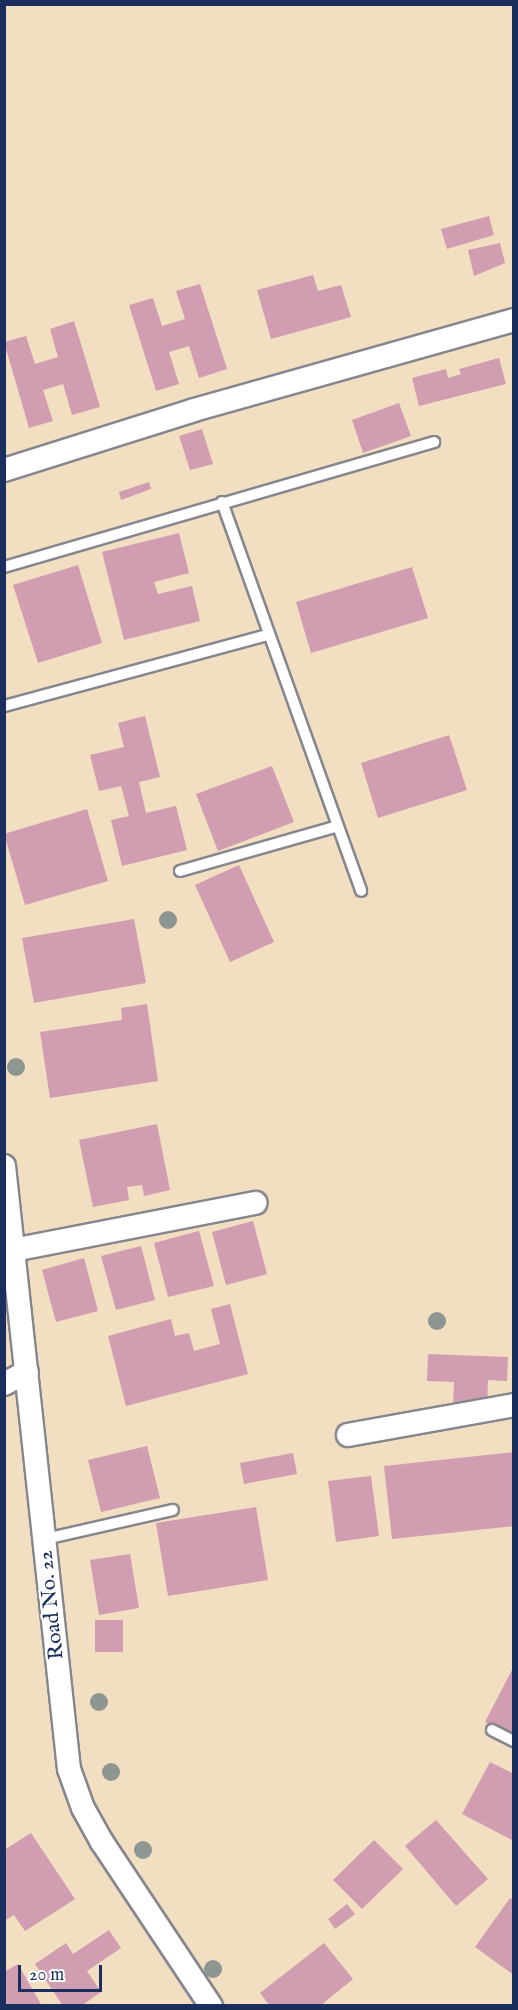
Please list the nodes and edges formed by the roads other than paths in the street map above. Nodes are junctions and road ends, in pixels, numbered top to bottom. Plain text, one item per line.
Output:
1 (513, 320) edge
2 (434, 442) dead end
3 (4, 470) edge
4 (222, 502) junction
5 (4, 567) edge
6 (268, 635) junction
7 (4, 706) edge
8 (338, 826) junction
9 (180, 871) dead end
10 (361, 891) dead end
11 (4, 1166) edge
12 (255, 1203) dead end
13 (13, 1250) junction
14 (27, 1372) junction
15 (4, 1384) edge
16 (513, 1405) edge
17 (348, 1435) dead end
18 (173, 1510) dead end
19 (45, 1539) junction
20 (492, 1730) dead end
21 (513, 1741) edge
22 (211, 2006) edge

1 - 3 street
2 - 4 lane
4 - 5 lane
4 - 6 lane
6 - 7 lane
6 - 8 lane
8 - 9 lane
8 - 10 lane
11 - 13 street, Road No. 22
12 - 13 street
13 - 14 street, Road No. 22
14 - 15 street
14 - 19 street, Road No. 22
16 - 17 street
18 - 19 lane
19 - 22 street, Road No. 22
20 - 21 lane

